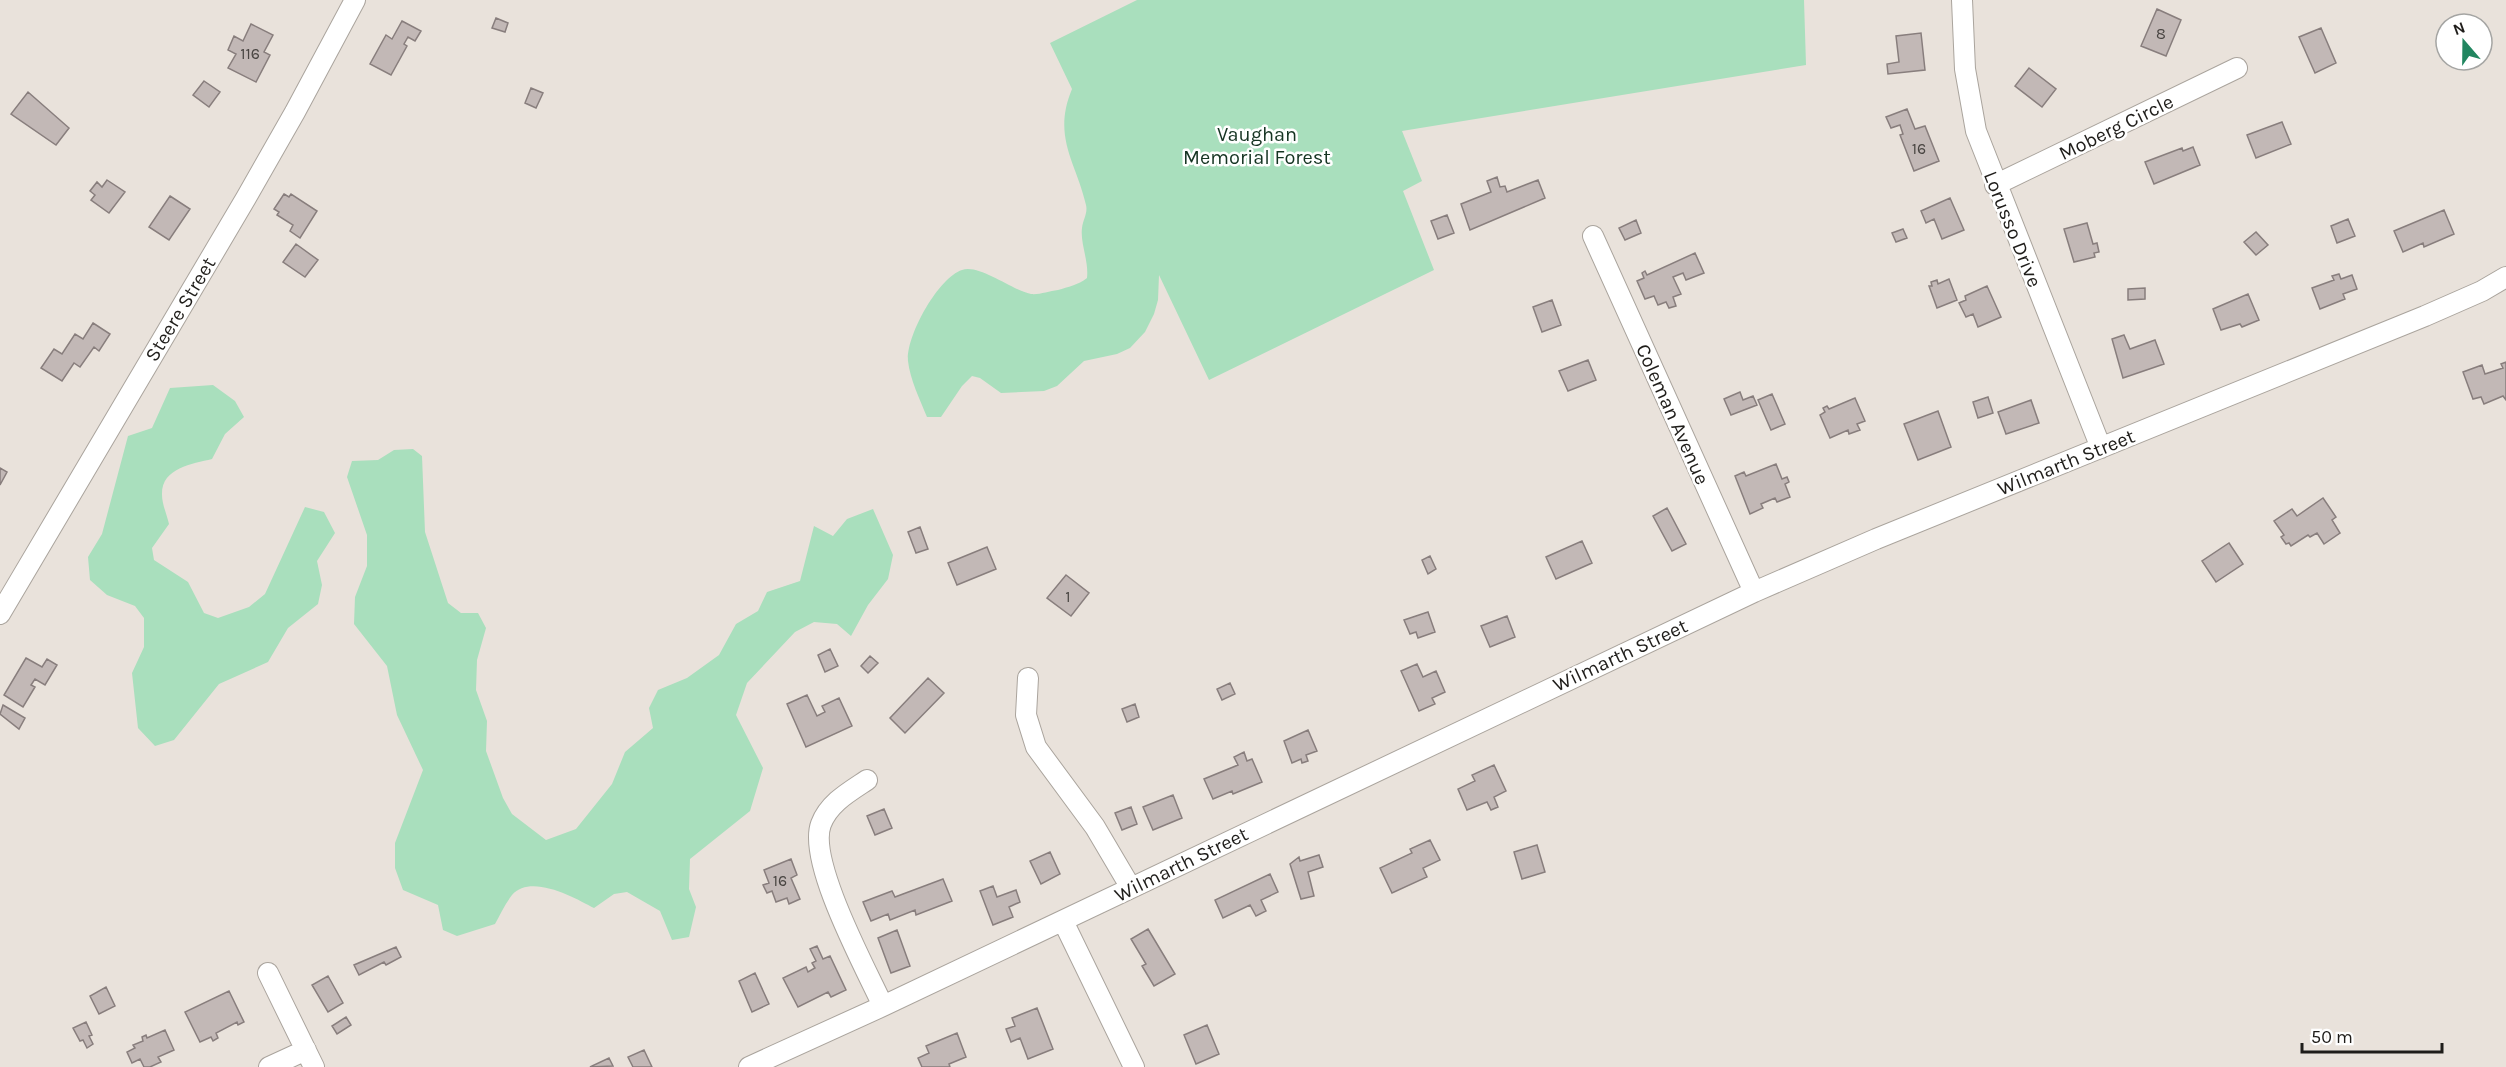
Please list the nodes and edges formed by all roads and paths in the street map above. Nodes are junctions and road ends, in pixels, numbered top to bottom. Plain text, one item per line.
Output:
1 (355, 0) edge
2 (1962, 0) edge
3 (2237, 68) dead end
4 (1995, 185) junction
5 (1593, 236) dead end
6 (2506, 277) edge
7 (2101, 448) junction
8 (1754, 592) junction
9 (0, 614) edge
10 (1028, 678) dead end
11 (867, 780) dead end
12 (1131, 888) junction
13 (1063, 921) junction
14 (268, 973) dead end
15 (883, 1006) junction
16 (310, 1058) edge
17 (269, 1067) edge
18 (749, 1067) edge
19 (1134, 1067) edge

1 - 9 street, Steere Street
2 - 4 street, Lorusso Drive
3 - 4 street, Moberg Circle
4 - 7 street, Lorusso Drive
5 - 8 street, Coleman Avenue
6 - 7 street, Wilmarth Street
7 - 8 street, Wilmarth Street
8 - 12 street, Wilmarth Street
10 - 12 street
11 - 15 street
12 - 13 street, Wilmarth Street
13 - 15 street, Wilmarth Street
13 - 19 street
14 - 16 street
15 - 18 street, Wilmarth Street
16 - 17 street

